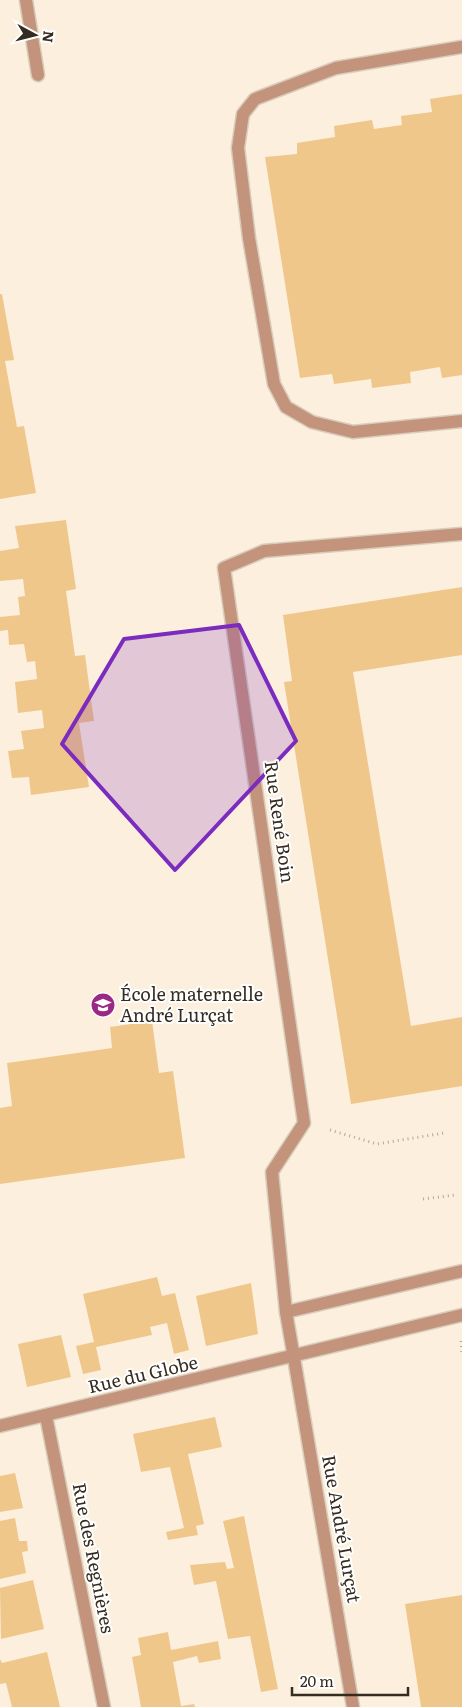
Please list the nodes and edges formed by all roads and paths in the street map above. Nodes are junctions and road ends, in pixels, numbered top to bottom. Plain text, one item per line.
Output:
1 (26, 0) edge
2 (462, 47) edge
3 (38, 75) dead end
4 (462, 421) edge
5 (462, 534) edge
6 (304, 1122) junction
7 (444, 1133) dead end
8 (455, 1195) dead end
9 (423, 1199) dead end
10 (462, 1271) edge
11 (286, 1312) junction
12 (462, 1315) edge
13 (294, 1358) junction
14 (46, 1416) junction
15 (0, 1426) edge
16 (104, 1707) edge
17 (353, 1707) edge

1 - 3 street
2 - 4 street
5 - 6 street, Rue René Boin
6 - 7 path
6 - 11 street
8 - 9 path
10 - 11 street
11 - 13 street
12 - 13 street, Rue du Globe
13 - 14 street, Rue du Globe
13 - 17 street, Rue André Lurçat
14 - 15 street, Rue du Globe
14 - 16 street, Rue des Regnières

